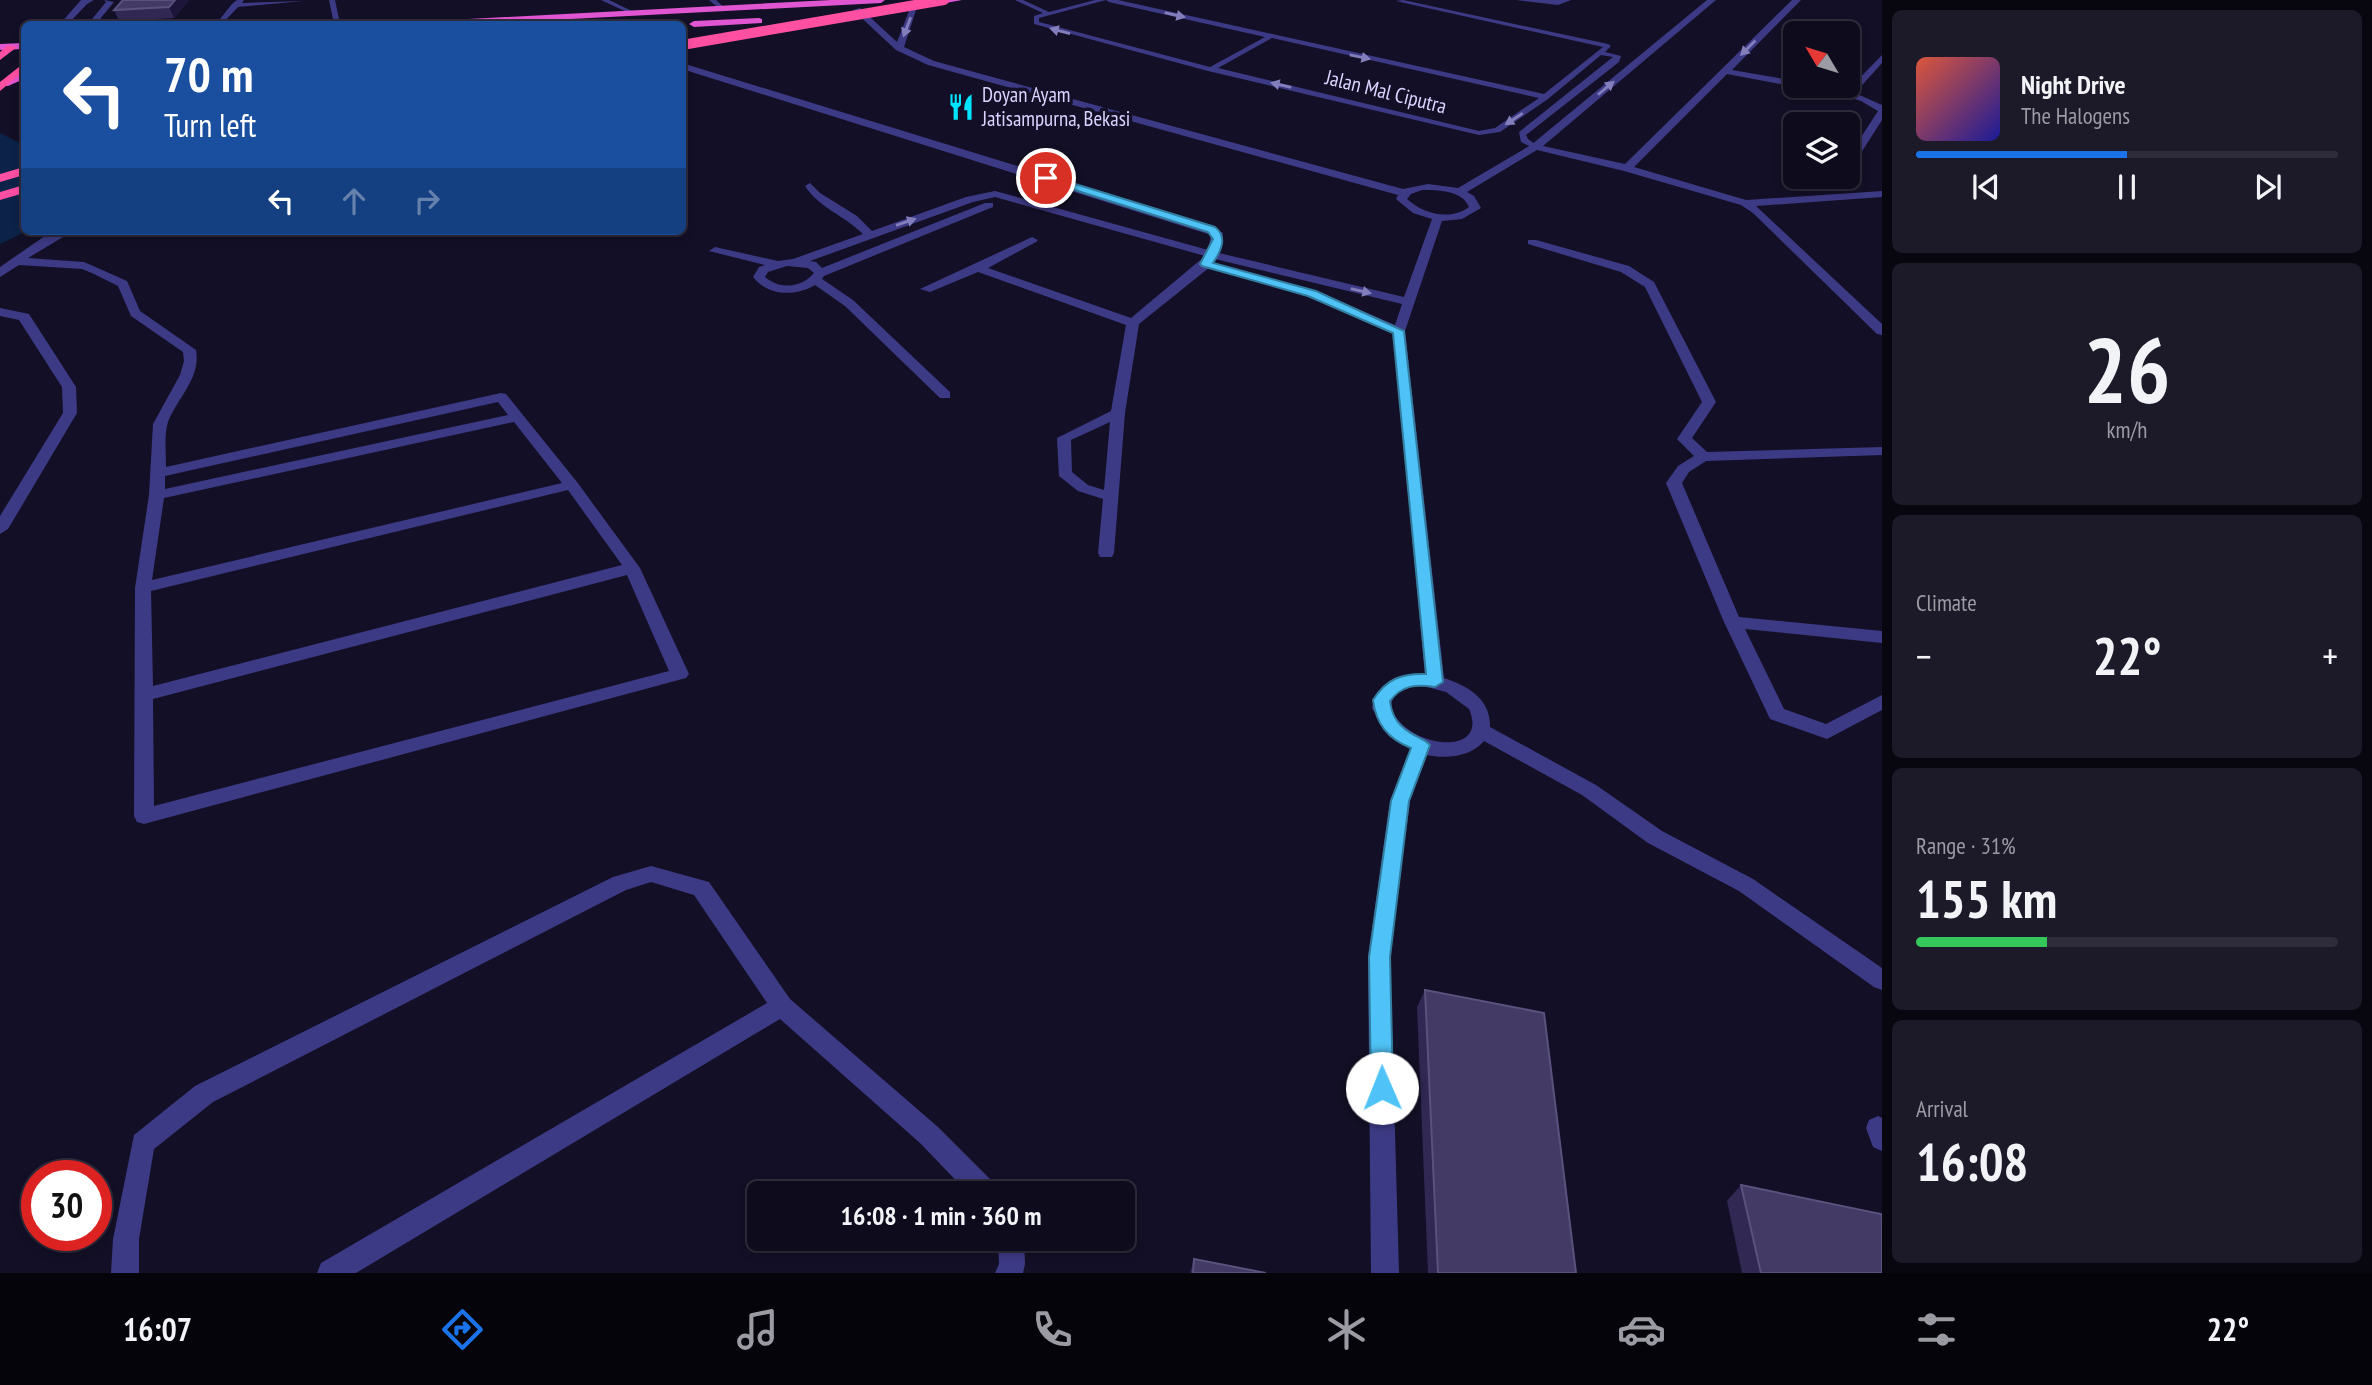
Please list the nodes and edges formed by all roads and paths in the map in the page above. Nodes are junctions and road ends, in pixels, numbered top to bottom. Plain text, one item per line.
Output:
1 (90, 0) edge
2 (108, 0) edge
3 (333, 0) edge
4 (604, 0) edge
5 (712, 0) edge
6 (758, 0) edge
7 (870, 0) edge
8 (881, 0) edge
9 (944, 0) edge
10 (958, 0) edge
11 (1018, 0) edge
12 (1103, 0) edge
13 (1109, 0) edge
14 (1520, 0) edge
15 (1567, 0) edge
16 (1712, 0) edge
17 (1797, 0) edge
18 (301, 1) edge
19 (1398, 1) edge
20 (237, 3) edge
21 (915, 6) junction
22 (767, 8) junction
23 (723, 10) junction
24 (857, 10) junction
25 (1046, 12) junction
26 (633, 13) junction
27 (807, 16) junction
28 (67, 21) edge
29 (94, 21) edge
30 (222, 21) edge
31 (336, 21) edge
32 (486, 21) edge
33 (686, 24) edge
34 (686, 31) edge
35 (1269, 37) junction
36 (6, 47) edge
37 (686, 47) edge
38 (686, 47) edge
39 (899, 48) junction
40 (1602, 53) junction
41 (0, 57) edge
42 (21, 57) edge
43 (1882, 58) edge
44 (686, 67) edge
45 (1872, 68) junction
46 (21, 69) edge
47 (1211, 69) junction
48 (1725, 71) junction
49 (1882, 73) edge
50 (21, 77) edge
51 (1783, 82) edge
52 (1860, 82) edge
53 (2, 86) edge
54 (1545, 97) junction
55 (1859, 98) edge
56 (1882, 111) edge
57 (1882, 139) edge
58 (1865, 141) junction
59 (1535, 147) junction
60 (1860, 148) edge
61 (1628, 168) junction
62 (21, 172) edge
63 (0, 178) edge
64 (810, 186) dead end
65 (21, 190) edge
66 (1459, 192) junction
67 (1404, 193) junction
68 (1882, 194) edge
69 (1868, 195) junction
70 (0, 196) edge
71 (1745, 203) junction
72 (1882, 206) edge
73 (1438, 217) junction
74 (58, 235) edge
75 (870, 235) junction
76 (1032, 240) dead end
77 (1532, 242) dead end
78 (715, 251) dead end
79 (1209, 259) junction
80 (16, 261) junction
81 (796, 262) junction
82 (776, 264) junction
83 (978, 268) junction
84 (0, 273) edge
85 (818, 277) junction
86 (926, 289) dead end
87 (1410, 302) junction
88 (0, 312) edge
89 (1133, 323) junction
90 (1399, 331) junction
91 (1882, 331) edge
92 (944, 395) dead end
93 (1118, 413) junction
94 (517, 417) junction
95 (1882, 451) edge
96 (1703, 457) junction
97 (158, 472) junction
98 (572, 485) junction
99 (157, 495) junction
100 (1111, 498) junction
101 (0, 529) edge
102 (1107, 553) dead end
103 (632, 568) junction
104 (143, 588) junction
105 (1733, 622) junction
106 (1882, 637) edge
107 (1435, 682) junction
108 (142, 695) junction
109 (1882, 702) edge
110 (1480, 730) junction
111 (1421, 745) junction
112 (1882, 980) edge
113 (782, 1006) junction
114 (974, 1181) edge
115 (1010, 1251) edge
116 (125, 1273) edge
117 (331, 1273) edge
118 (1009, 1273) edge
119 (1385, 1273) edge

1 - 28 street
2 - 29 street
3 - 31 lane
4 - 26 lane
5 - 23 lane
6 - 22 lane
7 - 34 highway
8 - 22 highway
9 - 37 highway, bridge
10 - 21 highway
11 - 25 lane
12 - 25 lane
13 -> 35 lane, Jalan Mal Ciputra
14 - 15 street
59 -> 16 street
17 -> 48 street
18 - 20 lane
19 - 40 lane
20 - 30 lane
21 - 24 highway
21 -> 39 street
22 - 23 highway
23 - 26 highway
24 - 27 highway
24 - 39 street
47 -> 25 lane, Jalan Mal Ciputra
26 - 32 highway
27 - 33 highway
27 - 38 street
35 - 47 lane
35 -> 54 lane, Jalan Mal Ciputra
36 - 41 highway
39 - 67 street
40 - 54 lane, Jalan Mal Ciputra
40 - 59 lane
41 - 42 highway
43 - 45 street
44 - 79 street
45 - 49 street
45 - 52 street
46 - 53 highway
54 -> 47 lane, Jalan Mal Ciputra
48 - 51 street
48 - 61 street
50 - 53 highway
55 - 56 street
56 - 58 street
57 - 58 street
58 - 60 street
59 - 61 street
59 - 66 street
61 - 71 street
62 - 63 highway
64 - 75 street
65 - 70 highway
66 - 67 street
66 - 73 street
67 - 73 street
68 - 69 street
69 - 71 street
69 - 72 street
71 - 91 street
73 - 87 street
74 - 80 street
75 -> 79 street
75 - 81 street
76 - 83 street
77 - 96 street
78 - 82 street
79 - 85 street
79 -> 87 street
79 - 89 street
79 - 90 street
80 - 84 street
80 - 97 street
81 - 82 street
81 - 85 street
82 - 85 street
83 - 86 street
83 - 89 street
85 - 92 street
87 - 90 street
88 - 101 street
89 - 93 street
90 - 107 street
93 - 100 street
93 - 100 street
94 - 97 street
94 - 98 street
94 - 99 street
95 - 96 street
96 - 105 street
97 - 99 street
98 - 103 street
98 - 104 street
99 - 104 street
100 - 102 street
103 - 108 street
103 - 108 street
104 - 108 street
105 - 106 street
105 - 109 street
107 - 110 street
107 - 111 street
110 - 111 street
110 - 112 street
111 - 119 street
113 - 114 street
113 - 116 street
113 - 117 street
115 - 118 street

